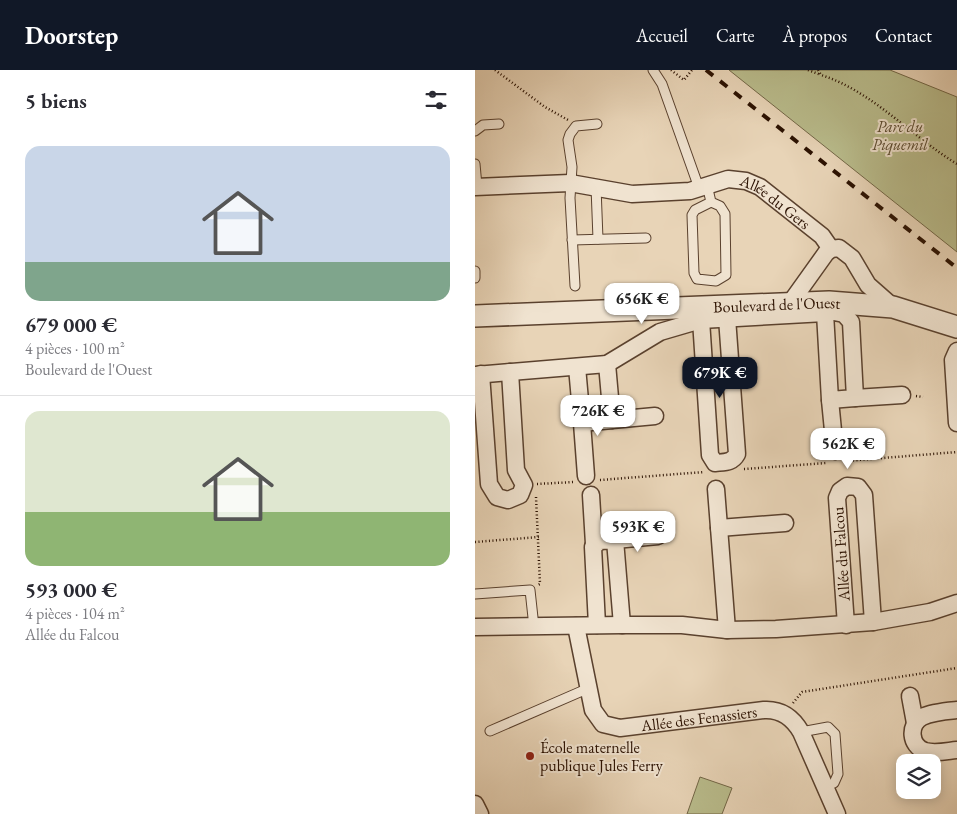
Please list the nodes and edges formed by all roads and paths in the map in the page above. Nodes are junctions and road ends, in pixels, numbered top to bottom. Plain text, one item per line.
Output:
1 (495, 70) edge
2 (653, 70) edge
3 (671, 70) edge
4 (692, 70) edge
5 (808, 70) edge
6 (819, 70) edge
7 (821, 75) junction
8 (499, 124) dead end
9 (597, 124) dead end
10 (575, 126) junction
11 (475, 132) edge
12 (475, 164) edge
13 (957, 164) edge
14 (570, 184) junction
15 (703, 186) junction
16 (476, 187) edge
17 (597, 187) junction
18 (711, 202) junction
19 (645, 238) dead end
20 (598, 239) junction
21 (572, 240) junction
22 (831, 249) junction
23 (475, 271) edge
24 (475, 278) edge
25 (575, 286) dead end
26 (791, 302) junction
27 (893, 307) junction
28 (827, 309) junction
29 (475, 316) edge
30 (713, 316) junction
31 (957, 327) edge
32 (957, 351) edge
33 (607, 364) junction
34 (577, 366) junction
35 (509, 372) junction
36 (478, 374) edge
37 (902, 395) dead end
38 (855, 398) junction
39 (830, 400) junction
40 (734, 414) junction
41 (655, 416) dead end
42 (707, 416) junction
43 (612, 420) junction
44 (582, 423) junction
45 (957, 423) edge
46 (835, 451) dead end
47 (586, 476) dead end
48 (716, 489) dead end
49 (536, 493) dead end
50 (591, 495) dead end
51 (785, 523) dead end
52 (719, 528) junction
53 (658, 536) dead end
54 (539, 538) junction
55 (615, 540) junction
56 (475, 542) edge
57 (594, 544) junction
58 (531, 590) junction
59 (475, 594) edge
60 (957, 603) edge
61 (873, 622) junction
62 (622, 625) junction
63 (846, 625) junction
64 (576, 626) junction
65 (597, 626) junction
66 (475, 627) edge
67 (534, 627) junction
68 (727, 630) junction
69 (957, 668) edge
70 (589, 688) junction
71 (910, 696) dead end
72 (957, 710) edge
73 (785, 714) junction
74 (915, 724) junction
75 (489, 731) dead end
76 (801, 732) junction
77 (957, 750) edge
78 (825, 787) junction
79 (475, 804) edge
80 (479, 814) edge
81 (837, 814) edge

1 - 10 path
2 - 15 lane, Allée du Gers
3 - 4 path
5 - 7 path
6 - 7 path
7 - 13 path
8 - 11 lane
9 - 10 lane
10 - 14 lane
12 - 16 lane, Allée du Gers
14 - 16 street, Allée du Gers
14 - 17 street, Allée du Gers
14 - 21 lane
15 - 17 street, Allée du Gers
15 - 18 lane, Allée du Gers
15 - 22 street, Allée du Gers
17 - 20 lane
18 - 18 lane, Allée du Gers
19 - 20 lane
20 - 21 lane
21 - 25 lane
22 - 26 street
22 - 27 street, Allée du Gers
23 - 24 lane
26 - 28 street, Boulevard de l'Ouest
26 - 30 street, Boulevard de l'Ouest
27 - 28 street, Boulevard de l'Ouest
27 - 31 street, Boulevard de l'Ouest
28 - 30 street
28 - 38 street, Boulevard de l'Ouest
28 - 39 street, Boulevard de l'Ouest
29 - 30 street, Boulevard de l'Ouest
30 - 33 street
30 - 40 street, Boulevard de l'Ouest
30 - 42 street, Boulevard de l'Ouest
32 - 45 street
33 - 34 street
33 - 43 street
34 - 35 street
34 - 44 street
35 - 36 street
35 - 36 street
37 - 38 street
38 - 39 street
39 - 46 street, Boulevard de l'Ouest
40 - 42 street
40 - 42 street, Boulevard de l'Ouest
41 - 43 street
43 - 44 street
44 - 47 street
48 - 52 street
49 - 54 path
50 - 57 street
51 - 52 street
52 - 68 street
53 - 55 street
54 - 56 path
54 - 58 path
55 - 57 street
55 - 62 street
57 - 65 street
58 - 59 lane
58 - 67 lane
60 - 61 street, Allée du Falcou
61 - 63 street, Allée du Falcou
61 - 63 street, Allée du Falcou
62 - 65 street, Allée du Falcou
62 - 68 street, Allée du Falcou
63 - 68 street, Allée du Falcou
64 - 65 street, Allée du Falcou
64 - 67 street, Allée du Falcou
64 - 70 street, Allée des Fenassiers
66 - 67 street, Allée du Falcou
69 - 73 path
70 - 73 street, Allée des Fenassiers
70 - 75 lane
71 - 74 street
72 - 74 street
73 - 76 street
74 - 77 street
76 - 78 street
76 - 78 lane
78 - 81 street
79 - 80 street

